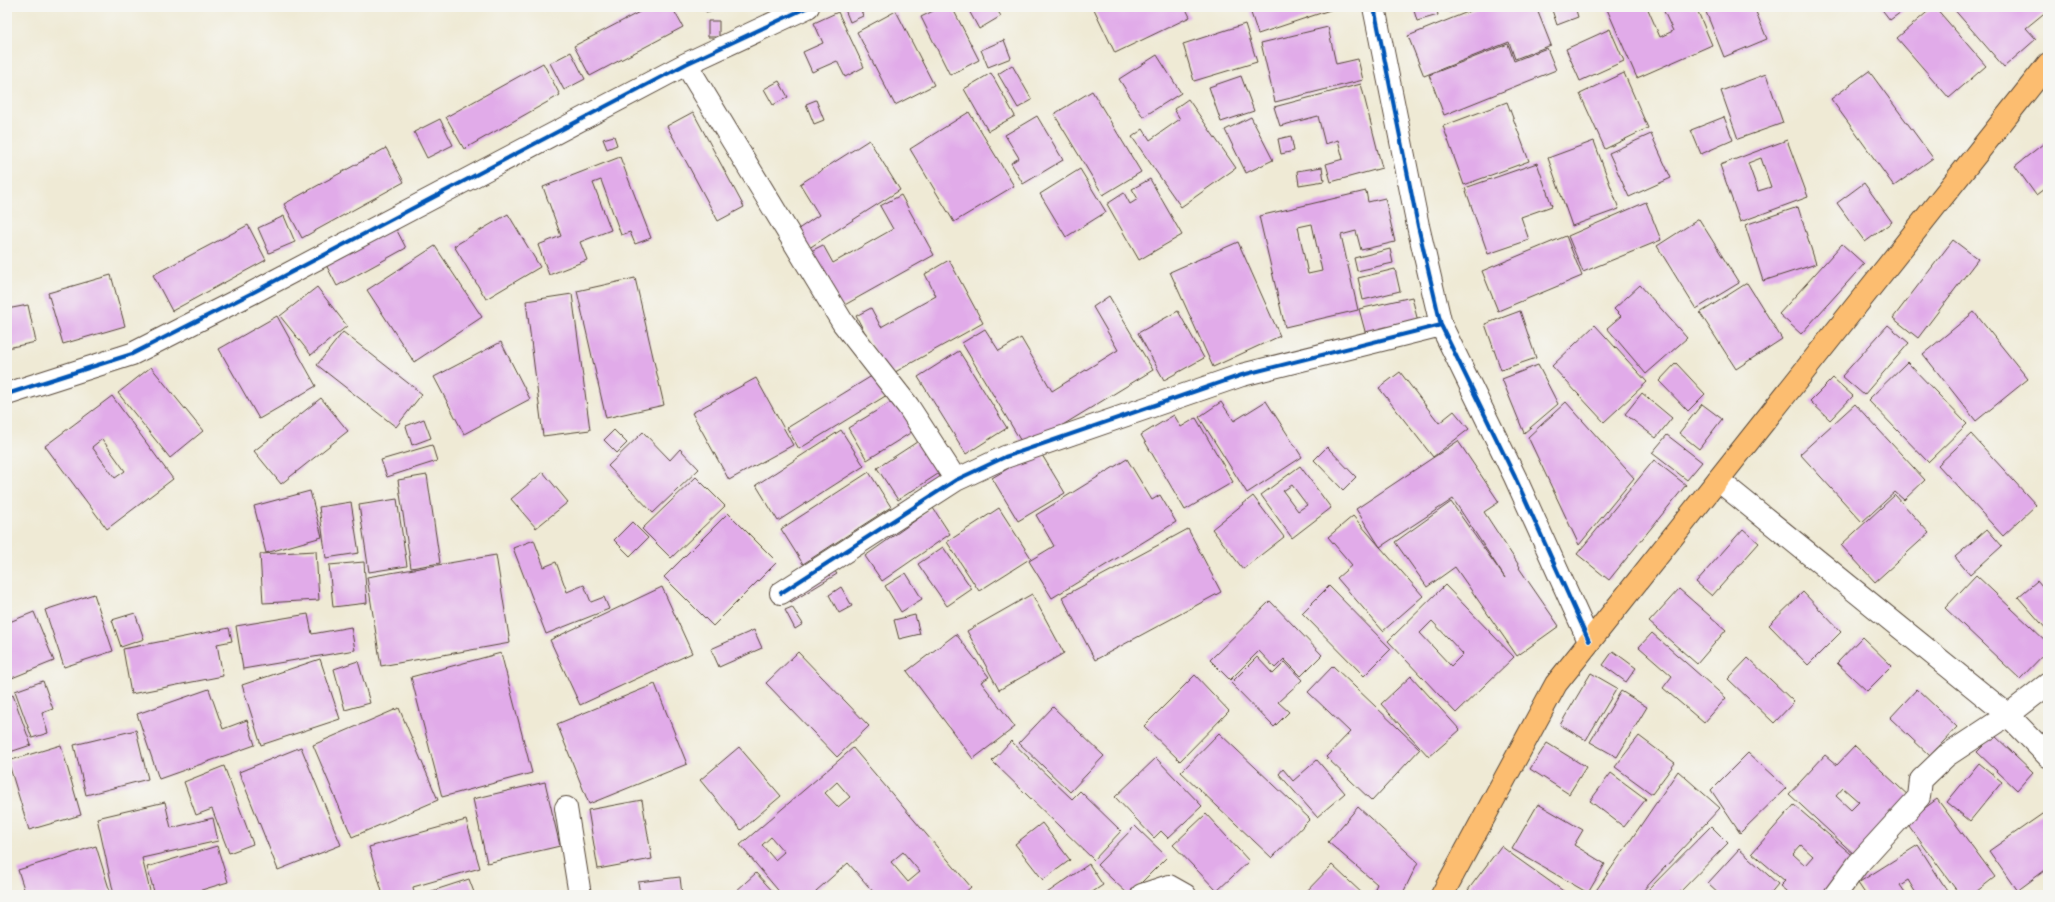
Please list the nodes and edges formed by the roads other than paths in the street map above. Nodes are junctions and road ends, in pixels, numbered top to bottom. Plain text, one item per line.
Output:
1 (808, 7) edge
2 (1374, 7) edge
3 (686, 64) junction
4 (2048, 64) edge
5 (1441, 325) junction
6 (7, 394) edge
7 (956, 480) junction
8 (1718, 480) junction
9 (781, 593) dead end
10 (1589, 641) junction
11 (2048, 684) edge
12 (2008, 715) junction
13 (2048, 756) edge
14 (566, 808) dead end
15 (580, 895) edge
16 (1142, 895) edge
17 (1185, 895) edge
18 (1442, 895) edge
19 (1835, 895) edge

1 - 3 street
2 - 5 street
3 - 6 street
3 - 7 street
4 - 8 main road
5 - 7 street
5 - 10 street
7 - 9 street
8 - 10 main road
8 - 12 street
10 - 18 main road
11 - 12 street
12 - 13 street
12 - 19 street
14 - 15 street
16 - 17 street

